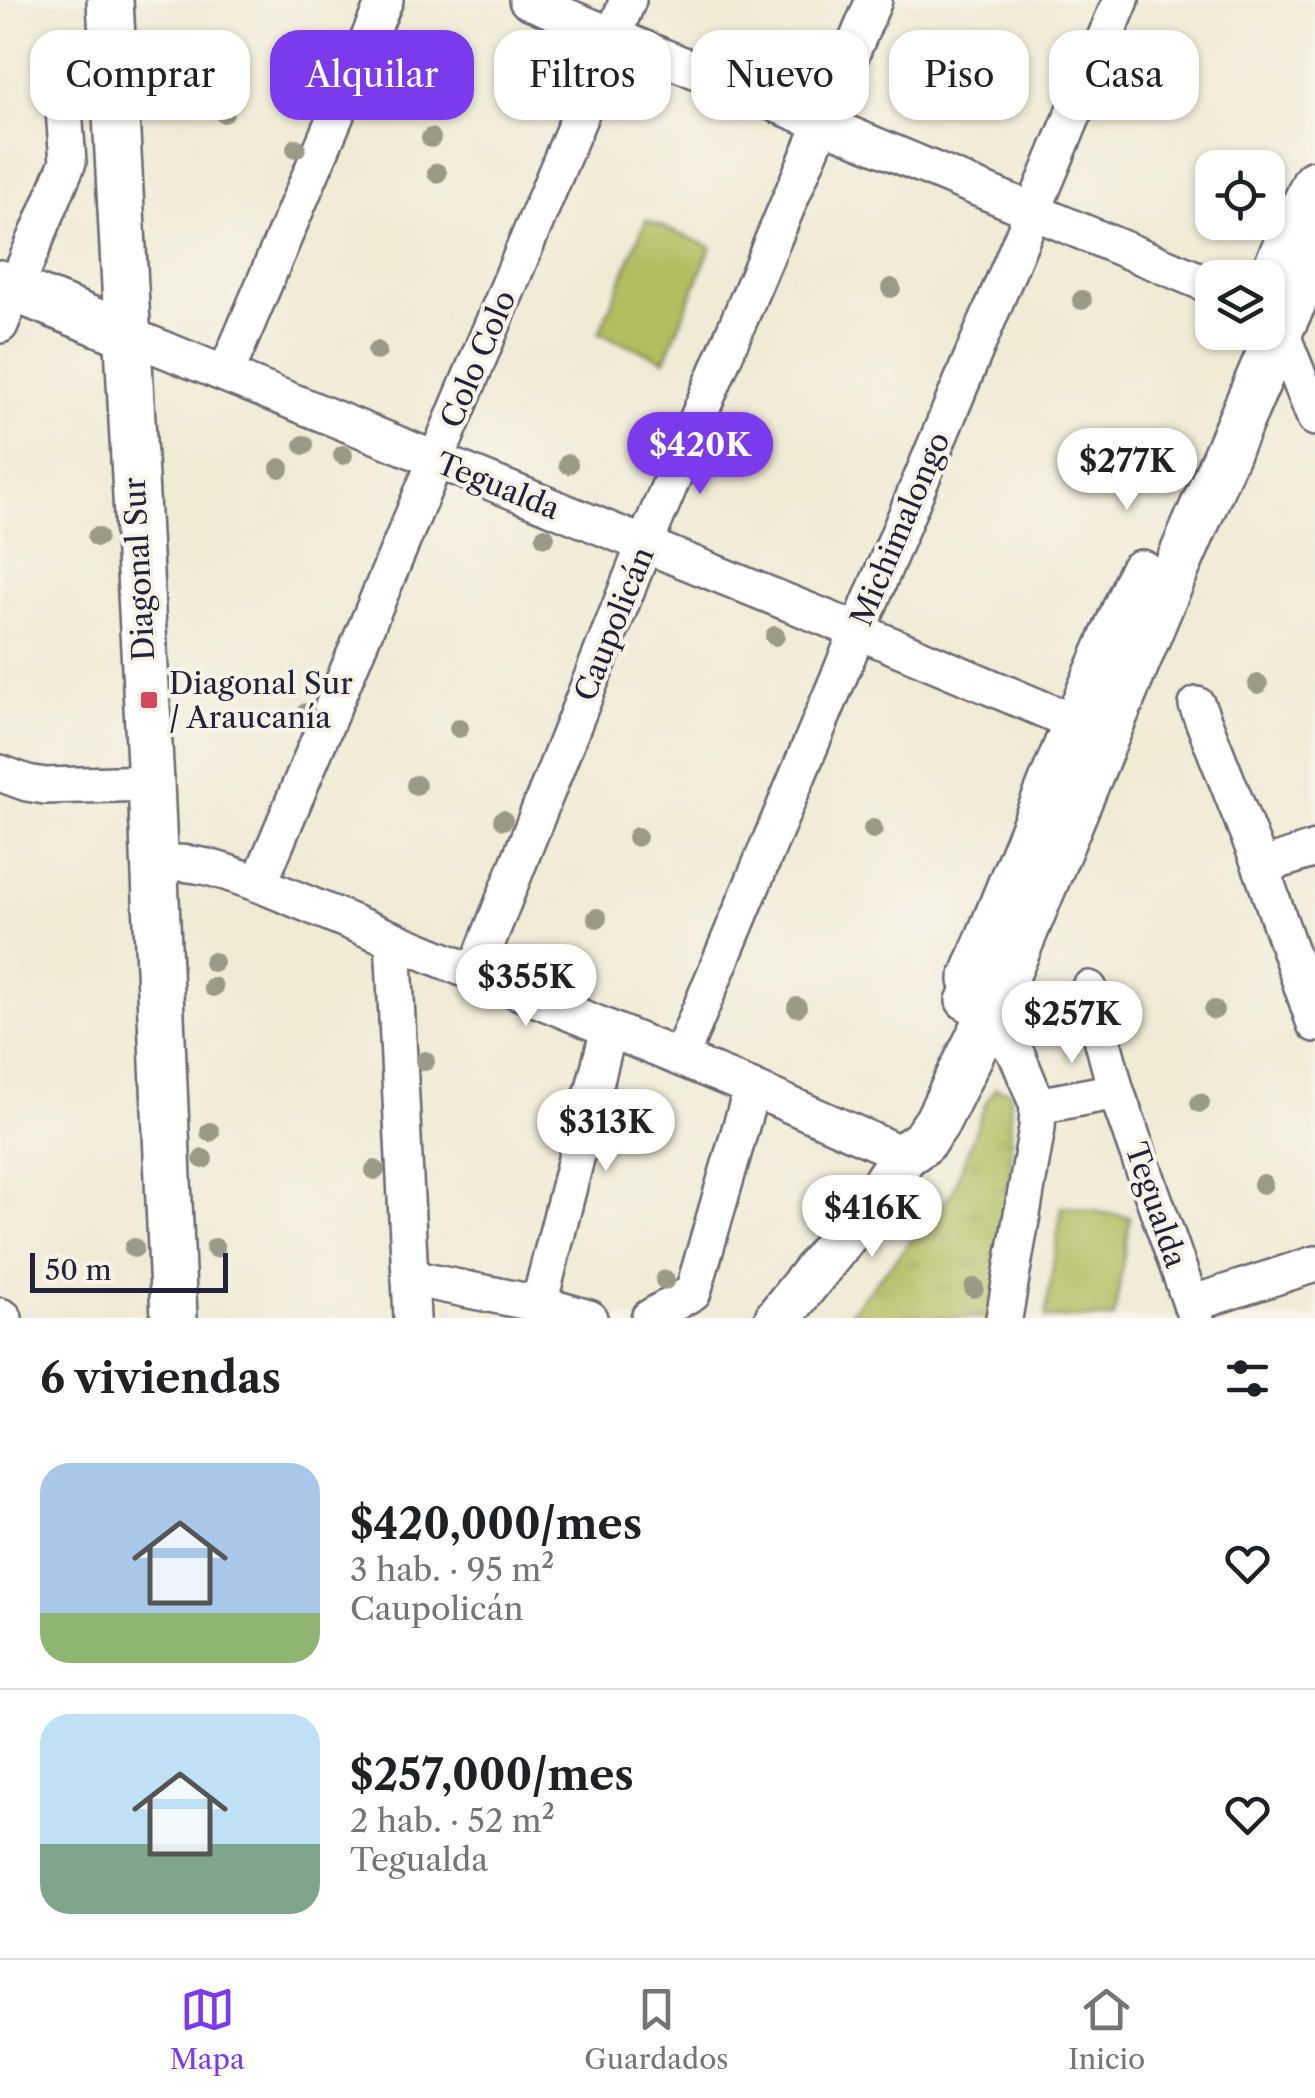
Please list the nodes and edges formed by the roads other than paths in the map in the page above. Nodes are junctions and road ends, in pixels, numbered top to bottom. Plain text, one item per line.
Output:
1 (110, 0) edge
2 (385, 0) edge
3 (526, 0) edge
4 (628, 0) edge
5 (874, 0) edge
6 (1120, 0) edge
7 (598, 30) edge
8 (616, 30) edge
9 (671, 60) edge
10 (65, 120) edge
11 (578, 120) edge
12 (822, 123) junction
13 (1315, 184) edge
14 (1033, 211) junction
15 (1315, 256) edge
16 (1280, 260) edge
17 (1195, 279) edge
18 (1285, 298) edge
19 (5, 299) edge
20 (126, 334) junction
21 (1256, 350) edge
22 (1278, 350) edge
23 (226, 373) junction
24 (1315, 418) edge
25 (435, 460) junction
26 (644, 546) junction
27 (858, 632) junction
28 (1197, 705) dead end
29 (1092, 730) junction
30 (0, 773) edge
31 (151, 783) junction
32 (1315, 849) edge
33 (154, 863) junction
34 (1261, 867) junction
35 (259, 884) junction
36 (393, 939) junction
37 (475, 973) junction
38 (1088, 989) dead end
39 (977, 1008) junction
40 (1315, 1024) edge
41 (610, 1029) junction
42 (680, 1058) junction
43 (752, 1088) junction
44 (1116, 1091) junction
45 (1038, 1106) junction
46 (904, 1156) junction
47 (1315, 1264) edge
48 (410, 1278) junction
49 (540, 1304) junction
50 (1194, 1311) edge
51 (174, 1318) edge
52 (412, 1318) edge
53 (589, 1318) edge
54 (649, 1318) edge
55 (778, 1318) edge
56 (1004, 1318) edge

1 - 20 main road, Diagonal Sur
2 - 23 street
3 - 7 street
4 - 8 street, Colo Colo
5 - 12 street, Caupolicán
6 - 14 street, Michimalongo
9 - 12 street
10 - 19 street
11 - 25 street, Colo Colo
12 - 14 street
12 - 26 street, Caupolicán
13 - 16 main road
14 - 17 street
14 - 27 street, Michimalongo
15 - 18 main road
19 - 20 main road, Tegualda
20 - 23 street, Tegualda
20 - 31 main road, Diagonal Sur
21 - 29 main road
22 - 24 street
23 - 25 street, Tegualda
25 - 26 street, Tegualda
25 - 35 street, Colo Colo
26 - 27 street, Tegualda
26 - 37 street, Caupolicán
27 - 29 street, Tegualda
27 - 42 street, Michimalongo
28 - 34 street
29 - 39 main road
30 - 31 street
31 - 33 main road, Diagonal Sur
32 - 34 street
33 - 35 street
33 - 51 main road, Diagonal Sur
34 - 40 street
35 - 36 street
36 - 37 street
36 - 48 street
37 - 41 street
38 - 44 street, Tegualda
39 - 45 street
39 - 46 main road
41 - 42 street
41 - 49 street
42 - 43 street
43 - 46 street
43 - 54 street
44 - 45 street
44 - 50 street, Tegualda
45 - 56 street
46 - 55 main road
47 - 50 street
48 - 49 street
48 - 52 street
49 - 53 street

